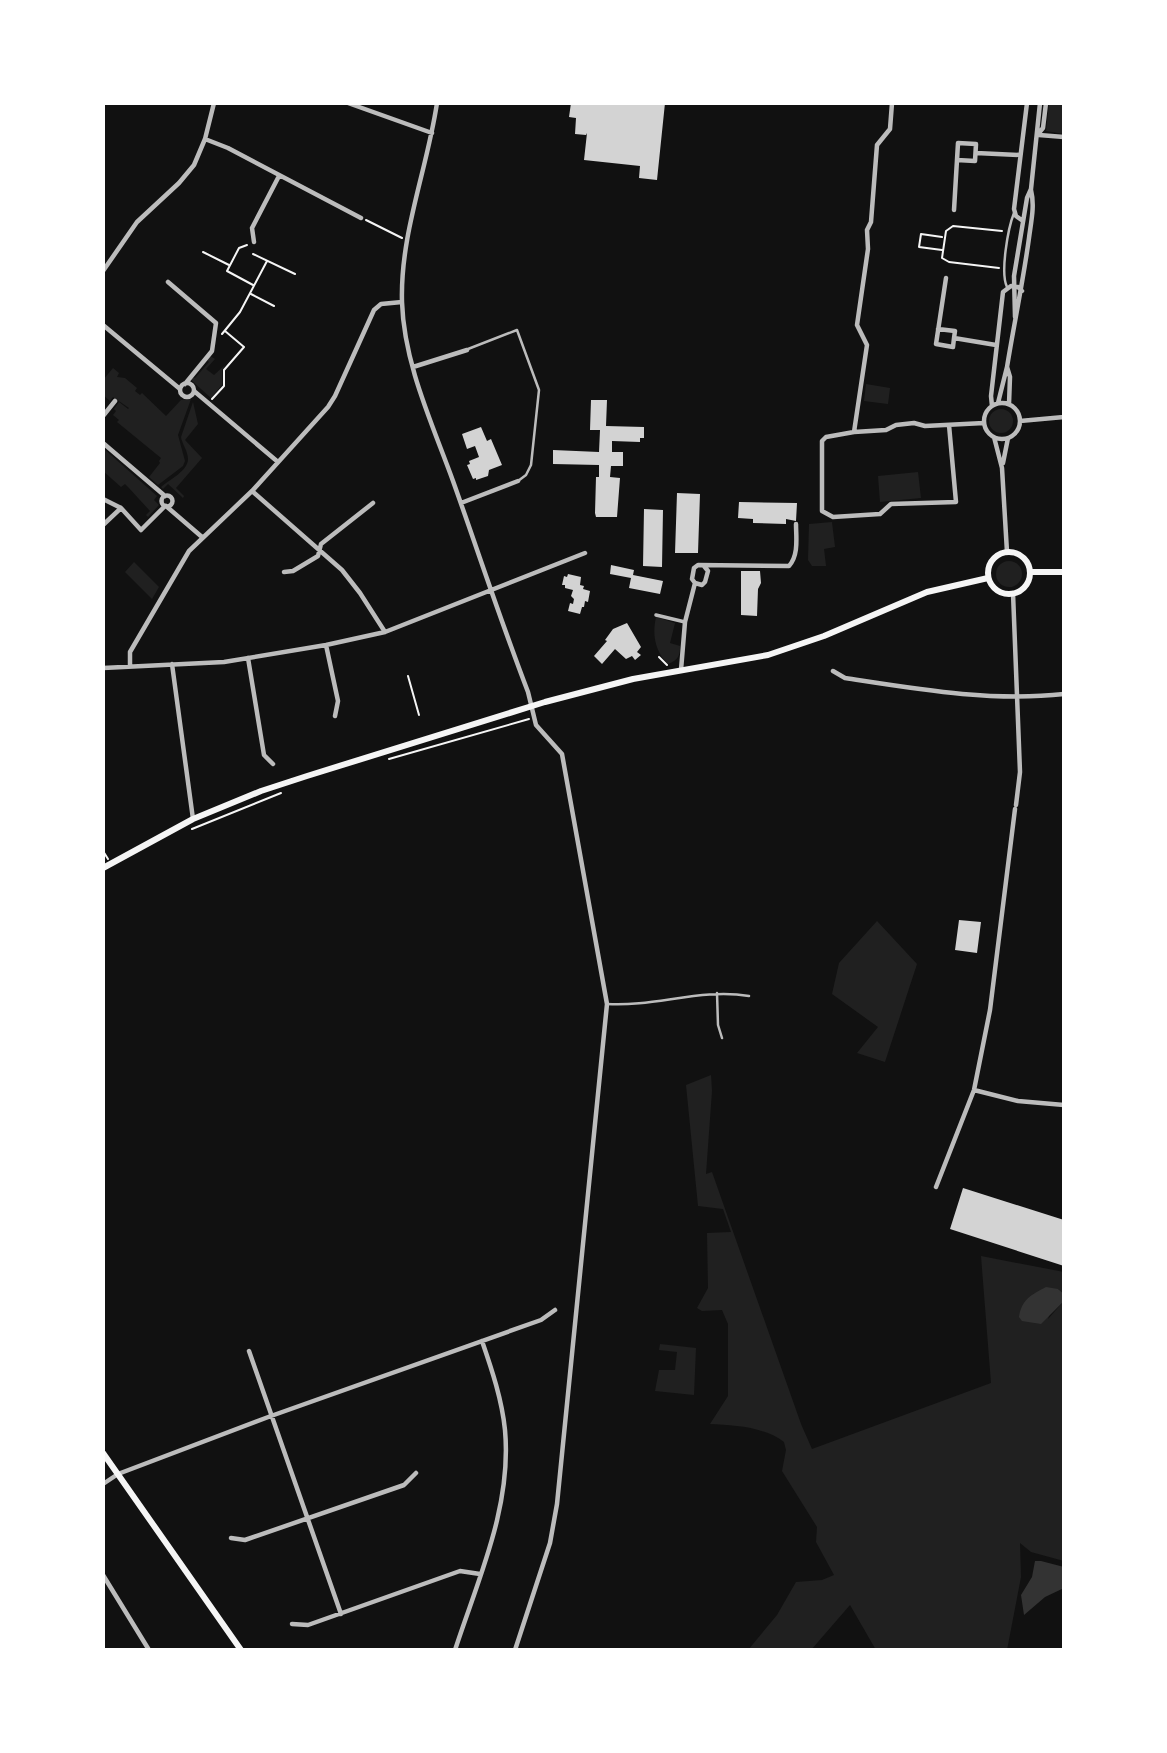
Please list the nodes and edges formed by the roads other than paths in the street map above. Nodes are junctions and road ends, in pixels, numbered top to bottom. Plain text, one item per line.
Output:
1 (214, 103) edge
2 (348, 103) edge
3 (437, 103) edge
4 (892, 103) edge
5 (1027, 103) edge
6 (1040, 103) edge
7 (1046, 103) edge
8 (432, 133) junction
9 (1038, 135) junction
10 (1064, 137) edge
11 (205, 139) junction
12 (975, 153) junction
13 (1020, 155) junction
14 (957, 160) junction
15 (279, 176) junction
16 (1031, 189) junction
17 (954, 210) dead end
18 (1014, 213) junction
19 (361, 218) road end
20 (1023, 221) junction
21 (254, 242) road end
22 (103, 271) edge
23 (946, 278) road end
24 (168, 282) dead end
25 (1014, 286) junction
26 (1007, 287) junction
27 (1022, 291) junction
28 (402, 302) junction
29 (1015, 317) junction
30 (103, 325) edge
31 (939, 329) junction
32 (954, 338) junction
33 (996, 345) junction
34 (467, 350) joint
35 (413, 367) junction
36 (1007, 367) junction
37 (185, 384) junction
38 (180, 389) junction
39 (194, 391) junction
40 (116, 401) dead end
41 (995, 404) junction
42 (1009, 404) junction
43 (103, 416) edge
44 (1064, 417) edge
45 (1020, 421) junction
46 (984, 423) junction
47 (949, 425) junction
48 (854, 432) junction
49 (995, 437) junction
50 (1008, 438) junction
51 (103, 443) edge
52 (278, 461) junction
53 (1002, 468) junction
54 (518, 481) joint
55 (252, 491) junction
56 (103, 499) edge
57 (373, 503) dead end
58 (461, 503) junction
59 (166, 506) junction
60 (121, 508) junction
61 (796, 524) dead end
62 (103, 525) edge
63 (202, 537) junction
64 (319, 550) junction
65 (1007, 552) junction
66 (585, 553) dead end
67 (704, 565) junction
68 (284, 572) dead end
69 (1030, 572) junction
70 (1064, 572) edge
71 (988, 578) junction
72 (695, 583) junction
73 (491, 590) junction
74 (1013, 593) junction
75 (656, 615) dead end
76 (685, 622) junction
77 (385, 632) junction
78 (326, 645) junction
79 (248, 658) junction
80 (172, 663) junction
81 (130, 666) junction
82 (103, 668) edge
83 (681, 670) junction
84 (833, 671) dead end
85 (1064, 694) edge
86 (1018, 698) junction
87 (530, 707) junction
88 (335, 716) dead end
89 (273, 764) dead end
90 (193, 819) junction
91 (103, 868) edge
92 (716, 993) junction
93 (749, 996) dead end
94 (607, 1004) junction
95 (722, 1038) dead end
96 (974, 1090) junction
97 (1064, 1105) edge
98 (936, 1187) dead end
99 (555, 1310) dead end
100 (482, 1341) junction
101 (249, 1352) dead end
102 (271, 1416) junction
103 (103, 1453) edge
104 (416, 1473) dead end
105 (118, 1474) junction
106 (103, 1485) edge
107 (307, 1517) junction
108 (231, 1538) dead end
109 (480, 1574) junction
110 (103, 1575) edge
111 (341, 1614) junction
112 (292, 1624) dead end
113 (149, 1650) edge
114 (241, 1650) edge
115 (455, 1650) edge
116 (515, 1650) edge

1 - 11 street
2 - 8 street
3 - 8 street
4 - 48 street
5 - 13 street
6 - 9 street
7 - 9 street
8 - 28 street
9 - 10 street
9 - 16 street
11 - 15 street
11 - 22 street
12 - 13 street
12 - 14 street
12 - 14 street
13 - 18 street
14 - 17 street
15 - 19 street
15 - 21 street
16 - 20 street
16 - 27 street
18 - 20 street
18 - 26 lane
20 - 25 street
23 - 31 street
24 - 37 street
25 - 26 street
25 - 27 street
25 - 29 street
26 - 33 street
27 - 29 street
28 - 35 street
28 - 52 street
29 - 36 street
30 - 38 street
31 - 32 street
31 - 32 street
32 - 33 street
33 - 41 street
34 - 35 street
34 - 54 lane
35 - 58 street
36 - 41 street
36 - 42 street
37 - 38 street
37 - 39 street
38 - 39 street
39 - 52 street
40 - 43 street
41 - 42 street
41 - 46 street
42 - 45 street
44 - 45 street
45 - 50 street
46 - 47 street
46 - 49 street
47 - 48 street
47 - 48 street
49 - 50 street
49 - 53 street
50 - 53 street
51 - 59 street
52 - 55 street
53 - 65 street
54 - 58 street
55 - 63 street
55 - 64 street
56 - 60 street
57 - 64 street
58 - 73 street
59 - 60 street
59 - 63 street
60 - 62 street
61 - 67 street
63 - 81 street
64 - 68 street
64 - 77 street
65 - 69 main road
65 - 71 main road
66 - 73 street
67 - 72 street
67 - 72 street
69 - 70 main road
69 - 74 main road
71 - 74 main road
71 - 83 main road
72 - 76 street
73 - 77 street
73 - 87 street
74 - 86 street
75 - 76 street
76 - 83 street
77 - 78 street
78 - 79 street
78 - 88 street
79 - 80 street
79 - 89 street
80 - 81 street
80 - 90 street
81 - 82 street
83 - 87 main road
84 - 86 street
85 - 86 street
86 - 96 street
87 - 90 main road
87 - 94 street
90 - 91 main road
92 - 93 lane
92 - 94 lane
92 - 95 lane
94 - 116 street
96 - 97 street
96 - 98 street
99 - 100 street
100 - 102 street
100 - 109 street
101 - 102 street
102 - 105 street
102 - 107 street
103 - 105 main road
104 - 107 street
105 - 106 street
105 - 114 main road
107 - 108 street
107 - 111 street
109 - 111 street
109 - 115 street
110 - 113 street
111 - 112 street

